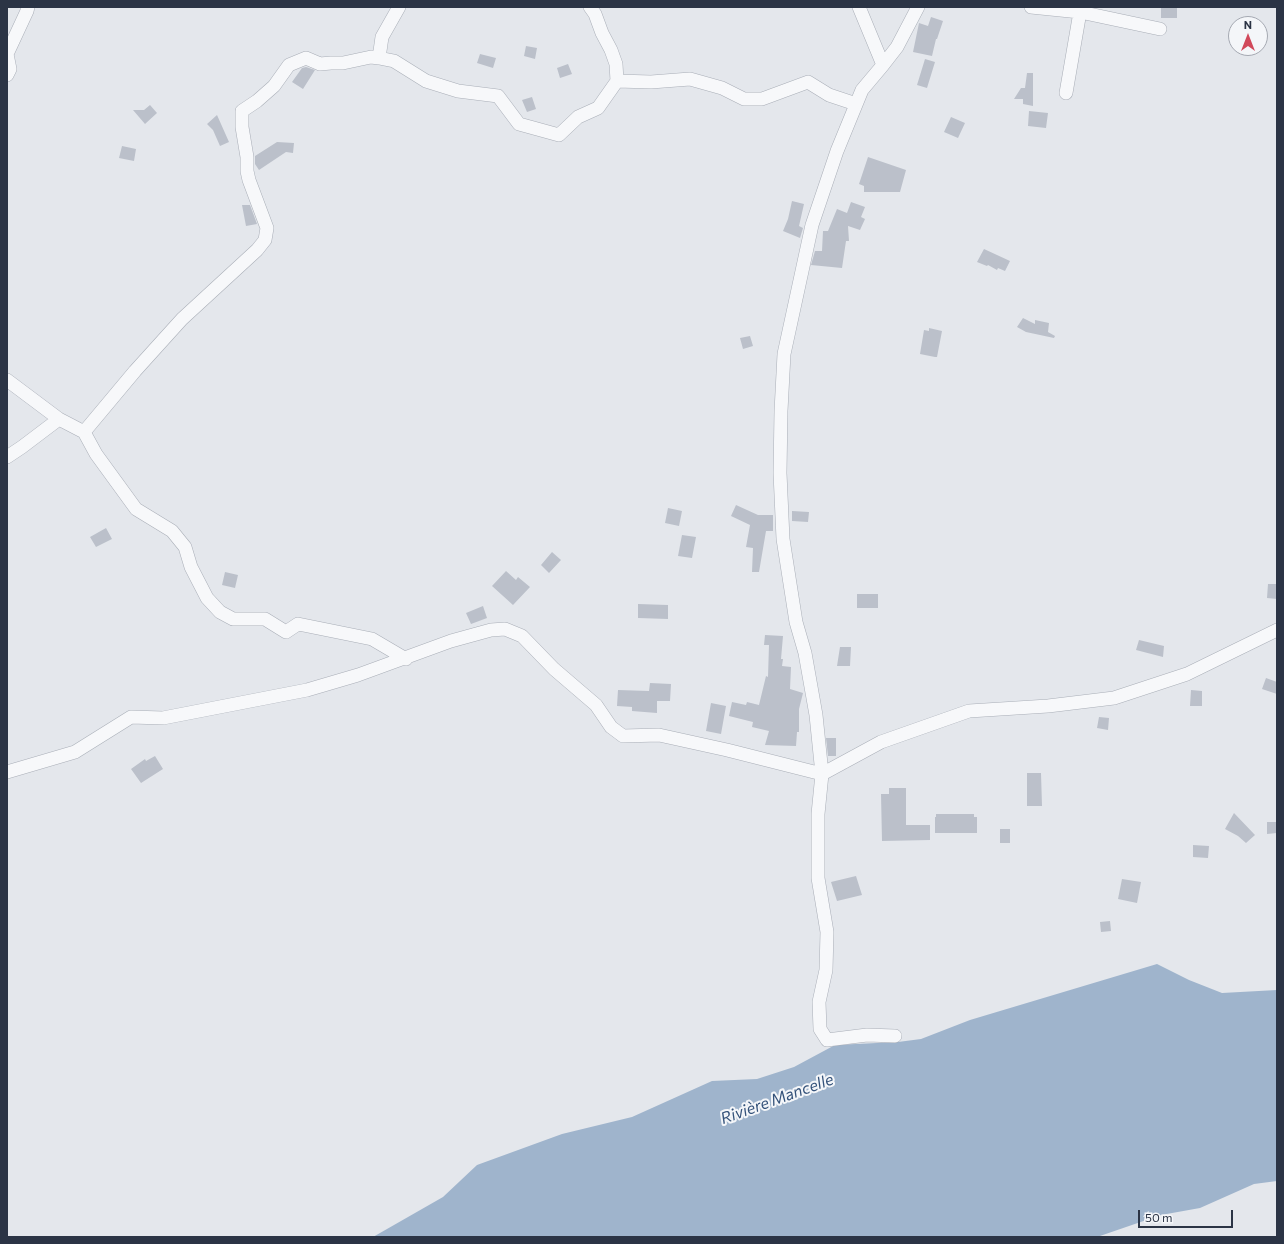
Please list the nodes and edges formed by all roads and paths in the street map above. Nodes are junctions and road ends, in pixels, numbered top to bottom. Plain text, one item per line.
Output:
1 (28, 7) edge
2 (399, 7) edge
3 (590, 7) edge
4 (859, 7) edge
5 (918, 7) edge
6 (1032, 7) edge
7 (1080, 12) junction
8 (1160, 29) dead end
9 (7, 54) edge
10 (379, 58) junction
11 (883, 65) junction
12 (7, 75) edge
13 (617, 81) junction
14 (1066, 93) dead end
15 (856, 104) junction
16 (7, 380) edge
17 (59, 419) junction
18 (84, 432) junction
19 (7, 457) edge
20 (1277, 630) edge
21 (406, 659) junction
22 (7, 772) edge
23 (822, 774) junction
24 (896, 1036) dead end

1 - 9 street
2 - 10 street
3 - 13 street
4 - 11 street
5 - 11 street
6 - 7 street
7 - 8 street
7 - 14 street
9 - 12 street
10 - 13 street
10 - 18 street
11 - 15 street
13 - 15 street
15 - 23 street
16 - 17 street
17 - 18 street
17 - 19 street
18 - 21 street
20 - 23 street
21 - 22 street
21 - 23 street
23 - 24 street

